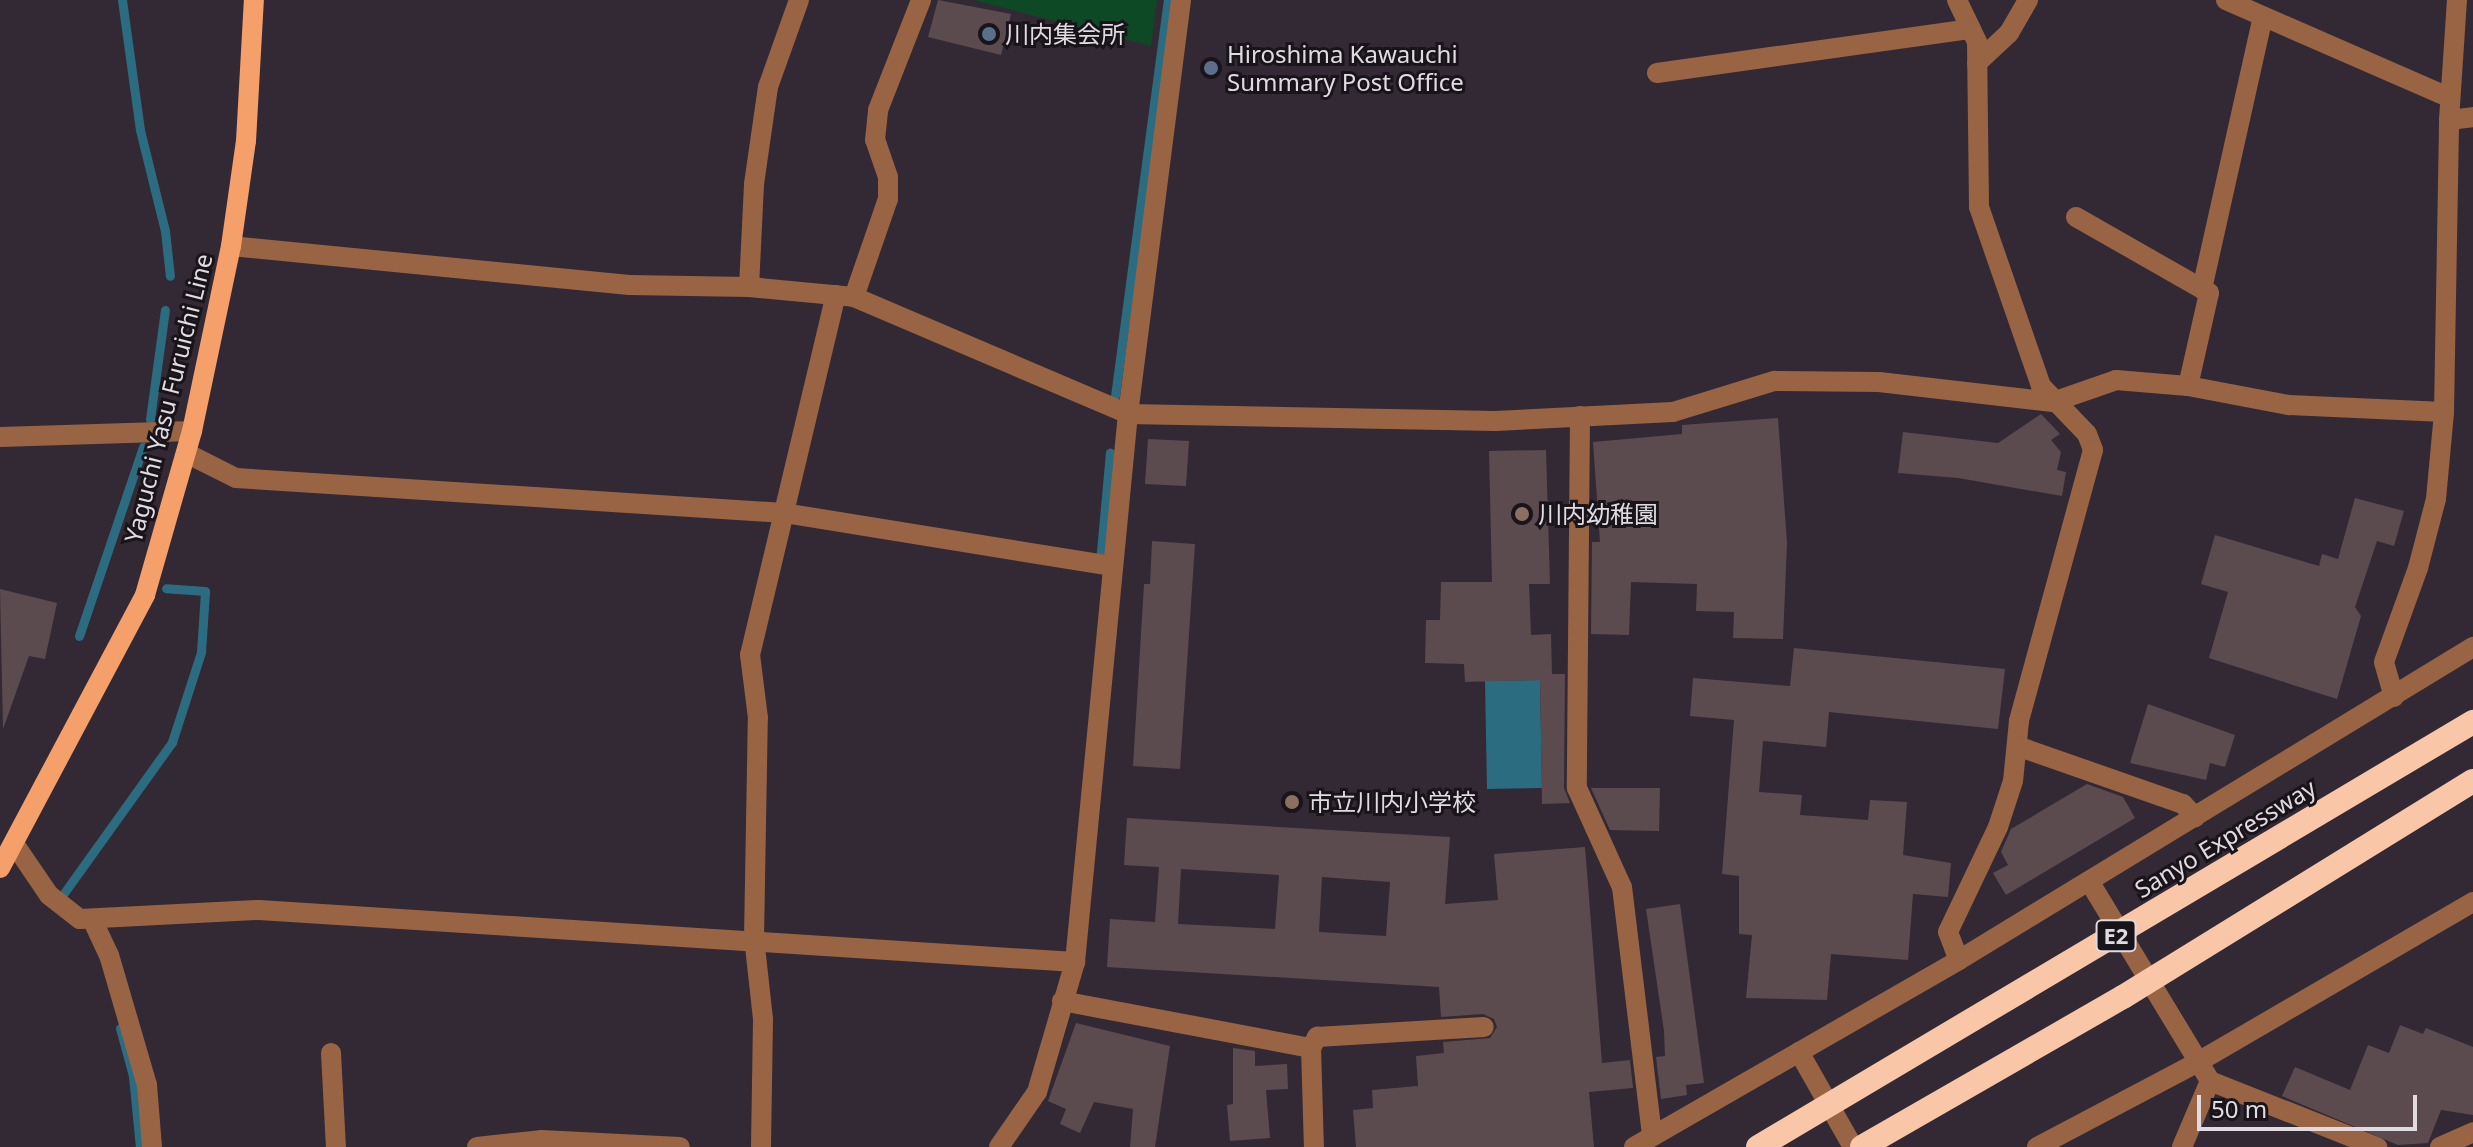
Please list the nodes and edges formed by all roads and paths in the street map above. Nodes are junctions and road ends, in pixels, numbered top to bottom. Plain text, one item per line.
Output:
1 (254, 0) edge
2 (799, 0) edge
3 (921, 0) edge
4 (1181, 0) edge
5 (1957, 0) edge
6 (2028, 0) edge
7 (2226, 0) edge
8 (2457, 0) edge
9 (2263, 17) junction
10 (1971, 29) junction
11 (1977, 63) junction
12 (1657, 73) dead end
13 (2450, 98) junction
14 (2473, 117) edge
15 (2449, 120) junction
16 (2076, 217) dead end
17 (231, 246) junction
18 (749, 287) junction
19 (2202, 289) junction
20 (845, 296) junction
21 (2188, 386) junction
22 (2053, 402) junction
23 (2444, 412) junction
24 (1128, 414) junction
25 (1580, 416) junction
26 (192, 431) junction
27 (0, 437) edge
28 (186, 453) junction
29 (784, 513) junction
30 (1113, 566) junction
31 (2473, 647) edge
32 (2394, 697) junction
33 (2473, 722) edge
34 (2017, 746) junction
35 (2473, 781) edge
36 (2195, 817) junction
37 (15, 845) junction
38 (0, 868) edge
39 (2089, 881) junction
40 (2473, 902) edge
41 (92, 919) junction
42 (754, 938) junction
43 (1959, 960) junction
44 (1075, 962) junction
45 (1062, 1001) junction
46 (1484, 1027) dead end
47 (1311, 1048) junction
48 (1799, 1052) junction
49 (331, 1053) dead end
50 (2198, 1062) junction
51 (2210, 1081) junction
52 (2473, 1132) edge
53 (1652, 1136) junction
54 (152, 1147) edge
55 (336, 1147) edge
56 (477, 1147) edge
57 (680, 1147) edge
58 (761, 1147) edge
59 (999, 1147) edge
60 (1314, 1147) edge
61 (1634, 1147) edge
62 (1758, 1147) edge
63 (1853, 1147) edge
64 (1862, 1147) edge
65 (2037, 1147) edge
66 (2182, 1147) edge
67 (2377, 1147) edge
68 (2440, 1147) edge

1 - 17 main road, Yaguchi Yasu Furuichi Line
2 - 18 street
3 - 20 street
4 - 24 street
5 - 10 street
6 - 11 street
7 - 9 street
8 - 13 street
9 - 13 street
9 - 19 street
10 - 11 street
10 - 12 street
11 - 22 street
13 - 15 street
14 - 15 street
15 - 23 street
16 - 19 street
17 - 18 street
17 - 26 main road, Yaguchi Yasu Furuichi Line
18 - 20 street
19 - 21 street
20 - 24 street
20 - 29 street
21 - 22 street
21 - 23 street
22 - 25 street
22 - 34 street
23 - 32 street
24 - 25 street
24 - 30 street
25 - 53 street
26 - 27 street
26 - 28 main road, Yaguchi Yasu Furuichi Line
28 - 29 street
28 - 37 main road, Yaguchi Yasu Furuichi Line
29 - 30 street
29 - 42 street
30 - 44 street
31 - 32 street
32 - 36 street
33 - 62 highway, Sanyo Expressway / E2, bridge
34 - 36 street
34 - 43 street
35 - 64 highway, E2, bridge
36 - 39 street
37 - 38 main road, Yaguchi Yasu Furuichi Line
37 - 41 street
39 - 43 street
39 - 50 street
40 - 50 street
41 - 42 street
41 - 54 street
42 - 44 street
42 - 58 street
43 - 48 street
44 - 45 street
45 - 47 street
45 - 59 street
46 - 47 street
47 - 60 street
48 - 53 street
48 - 63 street
49 - 55 street
50 - 51 street
50 - 65 street
51 - 66 street
51 - 67 street
52 - 68 street
53 - 61 street
56 - 57 street

